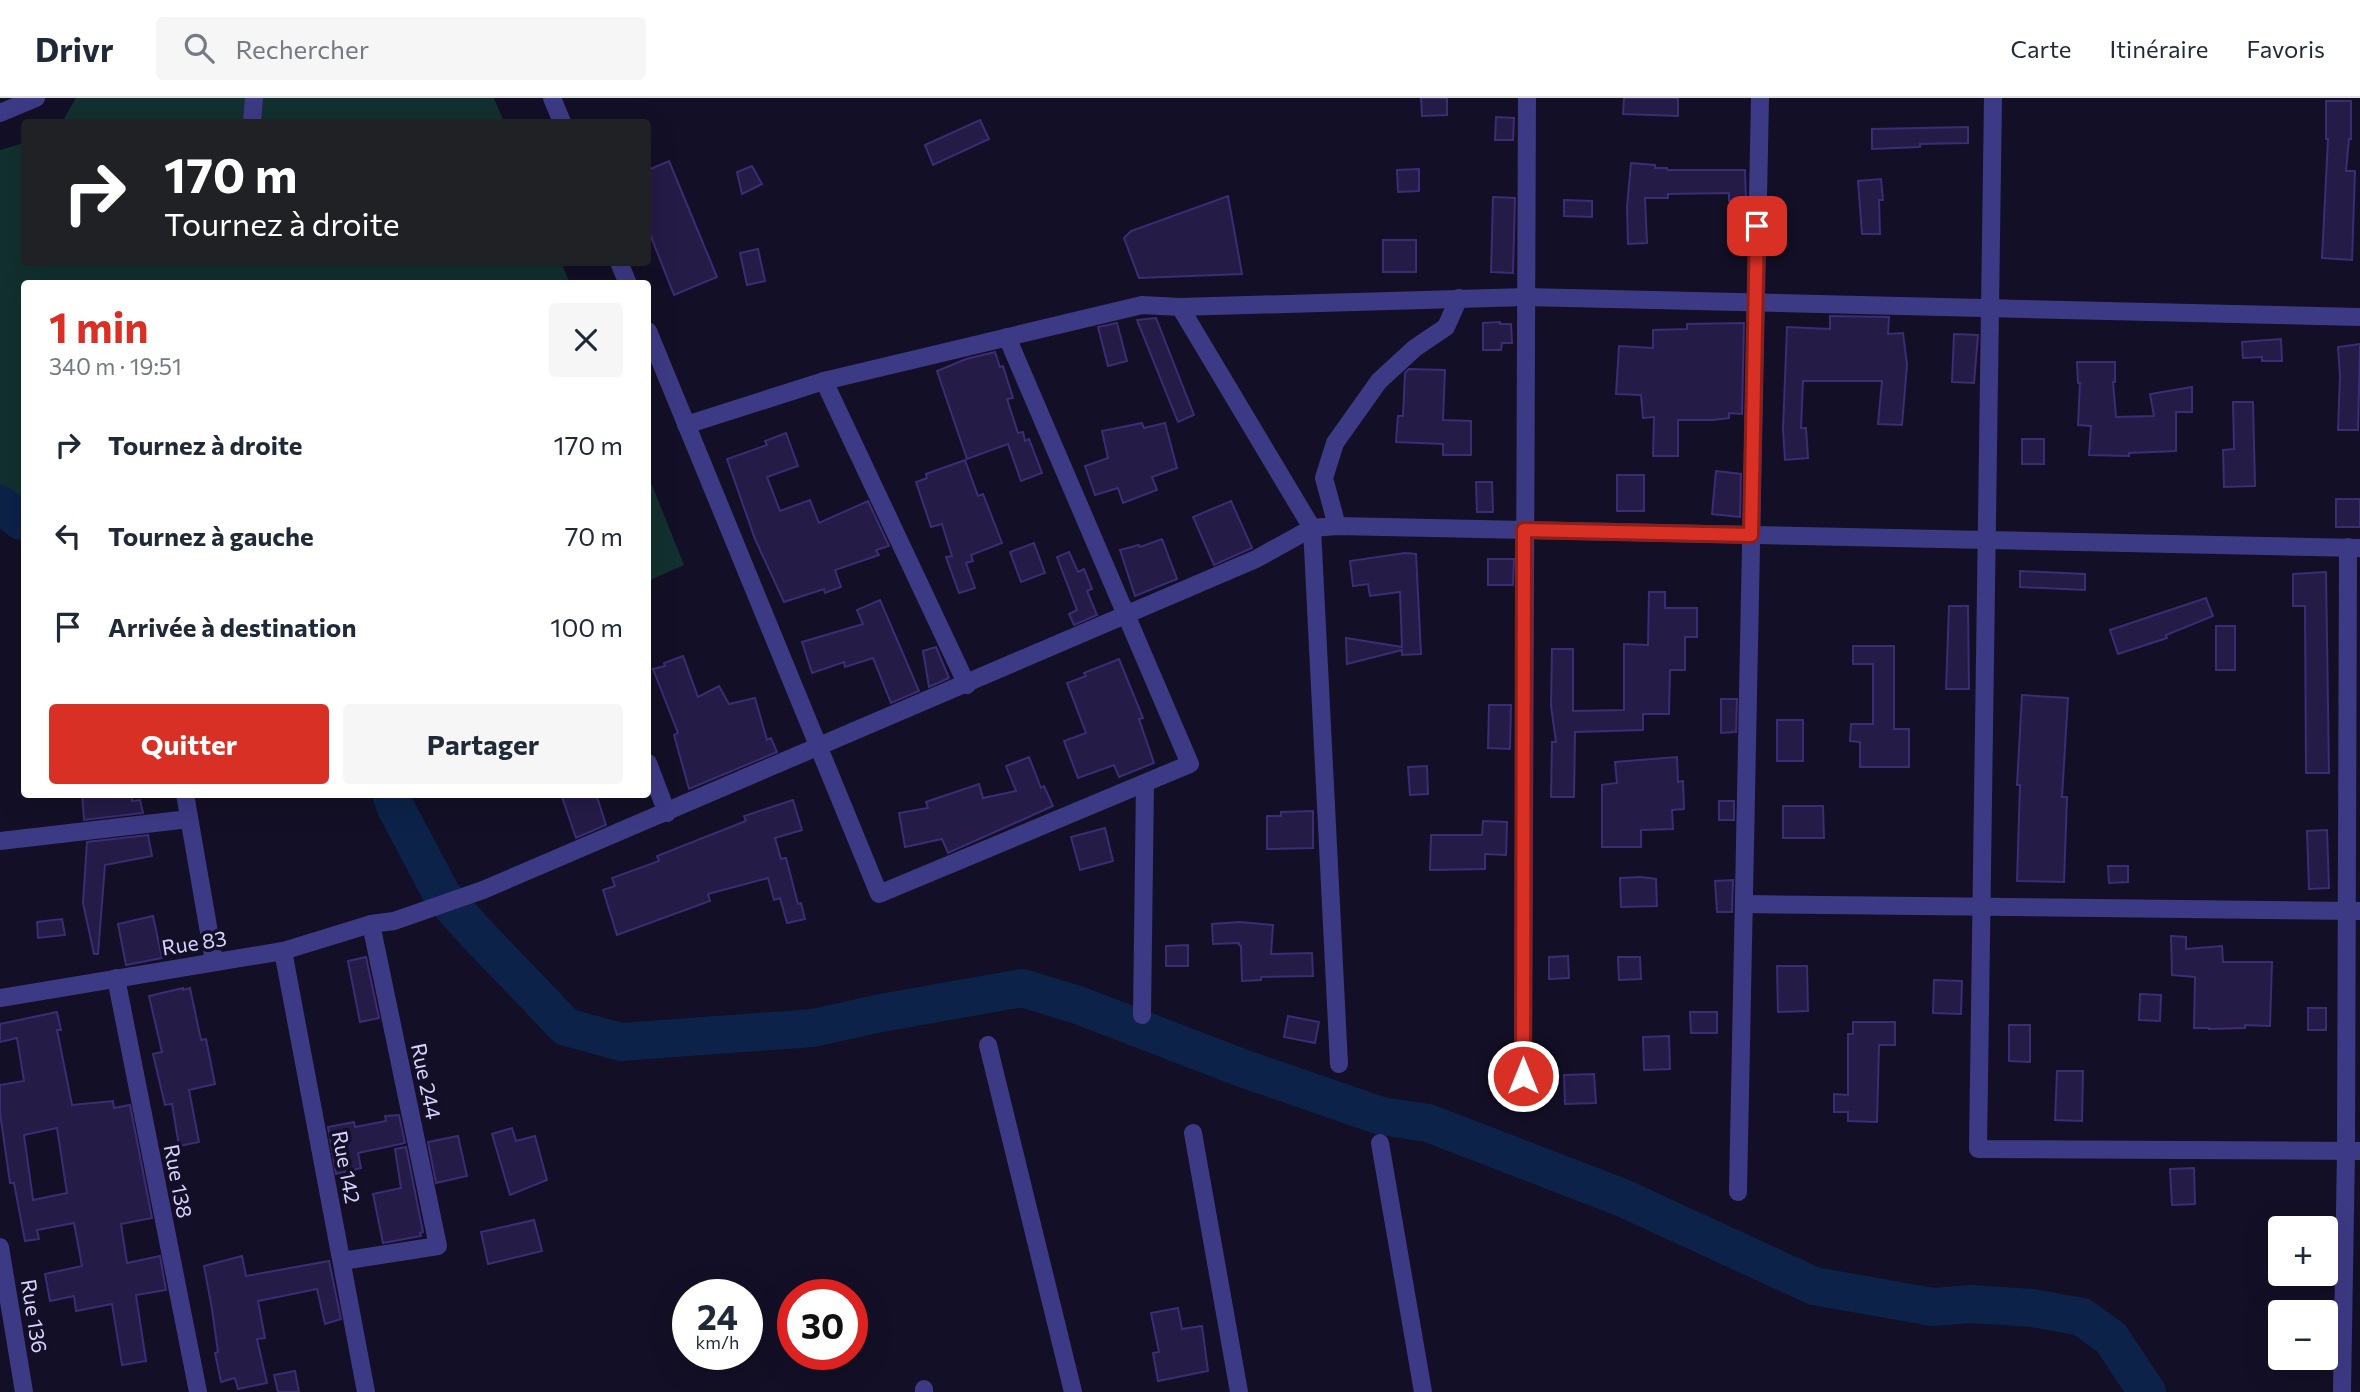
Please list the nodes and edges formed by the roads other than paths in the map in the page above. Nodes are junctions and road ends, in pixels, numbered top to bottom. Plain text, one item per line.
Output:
1 (36, 98) edge
2 (254, 98) edge
3 (552, 98) edge
4 (1527, 98) edge
5 (1760, 98) edge
6 (1993, 98) edge
7 (0, 113) edge
8 (252, 119) edge
9 (561, 119) edge
10 (1526, 297) junction
11 (1459, 298) junction
12 (1756, 302) junction
13 (1180, 307) junction
14 (1990, 308) junction
15 (2360, 317) edge
16 (1007, 337) junction
17 (651, 338) edge
18 (824, 381) junction
19 (686, 425) junction
20 (1337, 526) junction
21 (1312, 528) junction
22 (1524, 530) junction
23 (1751, 535) junction
24 (1988, 540) junction
25 (2354, 547) edge
26 (1126, 615) junction
27 (967, 685) junction
28 (819, 748) junction
29 (651, 771) edge
30 (1145, 783) junction
31 (186, 798) edge
32 (667, 813) junction
33 (189, 819) junction
34 (0, 841) edge
35 (1744, 904) junction
36 (1983, 907) junction
37 (2354, 911) edge
38 (371, 924) junction
39 (283, 950) junction
40 (214, 961) junction
41 (116, 978) junction
42 (0, 998) edge
43 (1142, 1015) dead end
44 (988, 1045) dead end
45 (1339, 1064) dead end
46 (1523, 1076) dead end
47 (1193, 1133) dead end
48 (1380, 1143) dead end
49 (2353, 1151) edge
50 (1738, 1192) dead end
51 (0, 1247) edge
52 (342, 1261) junction
53 (24, 1392) edge
54 (198, 1392) edge
55 (366, 1392) edge
56 (1073, 1392) edge
57 (1239, 1392) edge
58 (1423, 1392) edge
59 (2342, 1392) edge

1 - 7 street
2 - 8 street
3 - 9 street
4 - 10 street
5 - 12 street
6 - 14 street
10 - 11 street
10 - 12 street
10 - 22 street
11 - 13 street
11 - 20 street
12 - 14 street
12 - 23 street
13 - 16 street
13 - 21 street
14 - 15 street
14 - 24 street
16 - 18 street
16 - 26 street
17 - 19 street
18 - 19 street
18 - 27 street
19 - 28 street
20 - 21 street
20 - 22 street
21 - 26 street, Rue 83
21 - 45 street
22 - 23 street
22 - 46 street
23 - 24 street
23 - 35 street
24 - 25 street
24 - 36 street
25 - 37 street
26 - 27 street, Rue 83
26 - 30 street
27 - 28 street, Rue 83
28 - 30 street
28 - 32 street, Rue 83
29 - 32 street
30 - 43 street
31 - 33 street
32 - 38 street, Rue 83
33 - 34 street
33 - 40 street
35 - 36 street
35 - 50 street
36 - 37 street
36 - 49 street
37 - 49 street
38 - 39 street, Rue 83
38 - 52 street, Rue 244
39 - 40 street, Rue 83
39 - 52 street, Rue 142
40 - 41 street, Rue 83
41 - 42 street, Rue 83
41 - 54 street, Rue 138
44 - 56 street
47 - 57 street
48 - 58 street
49 - 59 street
51 - 53 street, Rue 136
52 - 55 street, Rue 142

